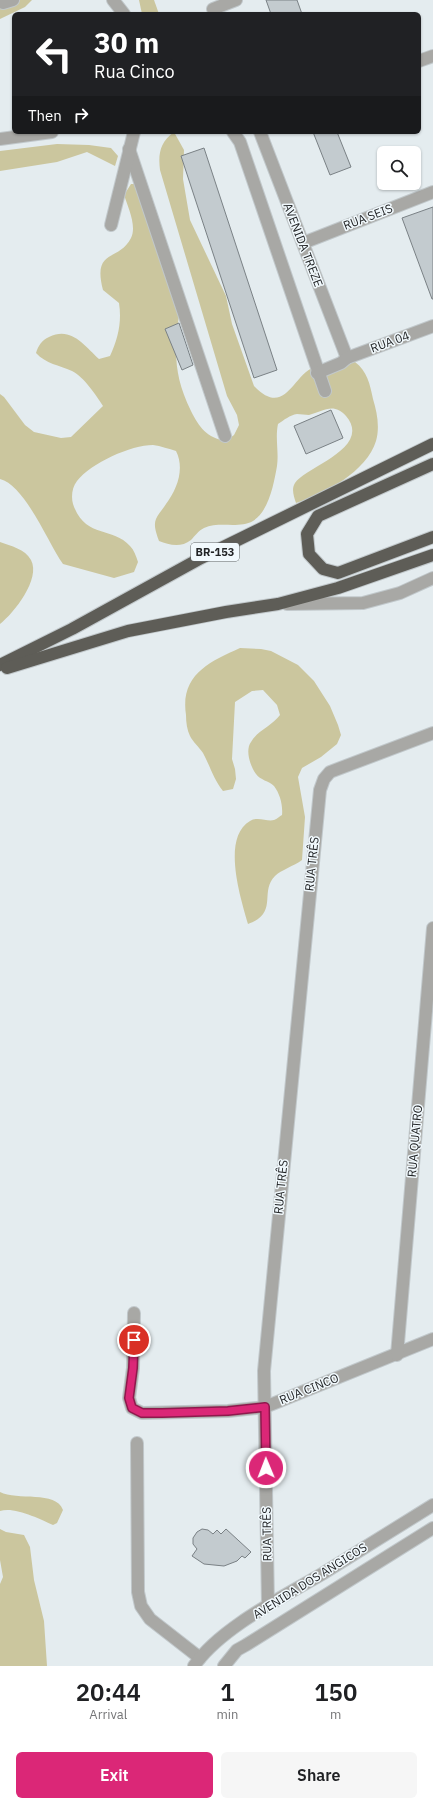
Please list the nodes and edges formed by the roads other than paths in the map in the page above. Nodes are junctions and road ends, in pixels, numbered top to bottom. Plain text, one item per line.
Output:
1 (113, 0) edge
2 (236, 0) edge
3 (213, 8) edge
4 (122, 12) edge
5 (433, 56) edge
6 (421, 60) edge
7 (37, 134) edge
8 (133, 134) edge
9 (234, 134) edge
10 (261, 134) edge
11 (0, 139) edge
12 (129, 149) junction
13 (433, 192) edge
14 (111, 225) dead end
15 (303, 243) junction
16 (433, 326) edge
17 (346, 358) junction
18 (317, 373) junction
19 (325, 391) dead end
20 (225, 436) dead end
21 (433, 444) edge
22 (433, 464) edge
23 (433, 537) edge
24 (433, 554) edge
25 (433, 578) edge
26 (278, 604) junction
27 (0, 665) edge
28 (0, 670) edge
29 (433, 733) edge
30 (433, 928) edge
31 (134, 1313) dead end
32 (433, 1339) edge
33 (397, 1355) junction
34 (265, 1407) junction
35 (137, 1443) dead end
36 (433, 1505) edge
37 (433, 1528) edge
38 (268, 1605) junction
39 (197, 1662) edge
40 (224, 1666) edge

1 - 4 street
2 - 3 street
5 - 6 street
7 - 11 street
8 - 12 street
9 - 18 street
10 - 15 street, AVENIDA TREZE
12 - 14 street
12 - 20 street
13 - 15 street, RUA SEIS
15 - 17 street, AVENIDA TREZE
16 - 17 street, RUA 04
17 - 18 street, RUA 04
18 - 19 street
21 - 27 highway, BR-153
22 - 23 highway
24 - 26 highway
25 - 26 street
26 - 28 highway
29 - 34 street, RUA TRÊS
30 - 33 street, RUA QUATRO
31 - 34 street, RUA CINCO
32 - 33 street, RUA CINCO
33 - 34 street, RUA CINCO
34 - 38 street, RUA TRÊS
35 - 39 street
36 - 38 street, AVENIDA DOS ANGICOS
37 - 40 street, AVENIDA DOS ANGICOS
38 - 39 street, AVENIDA DOS ANGICOS

